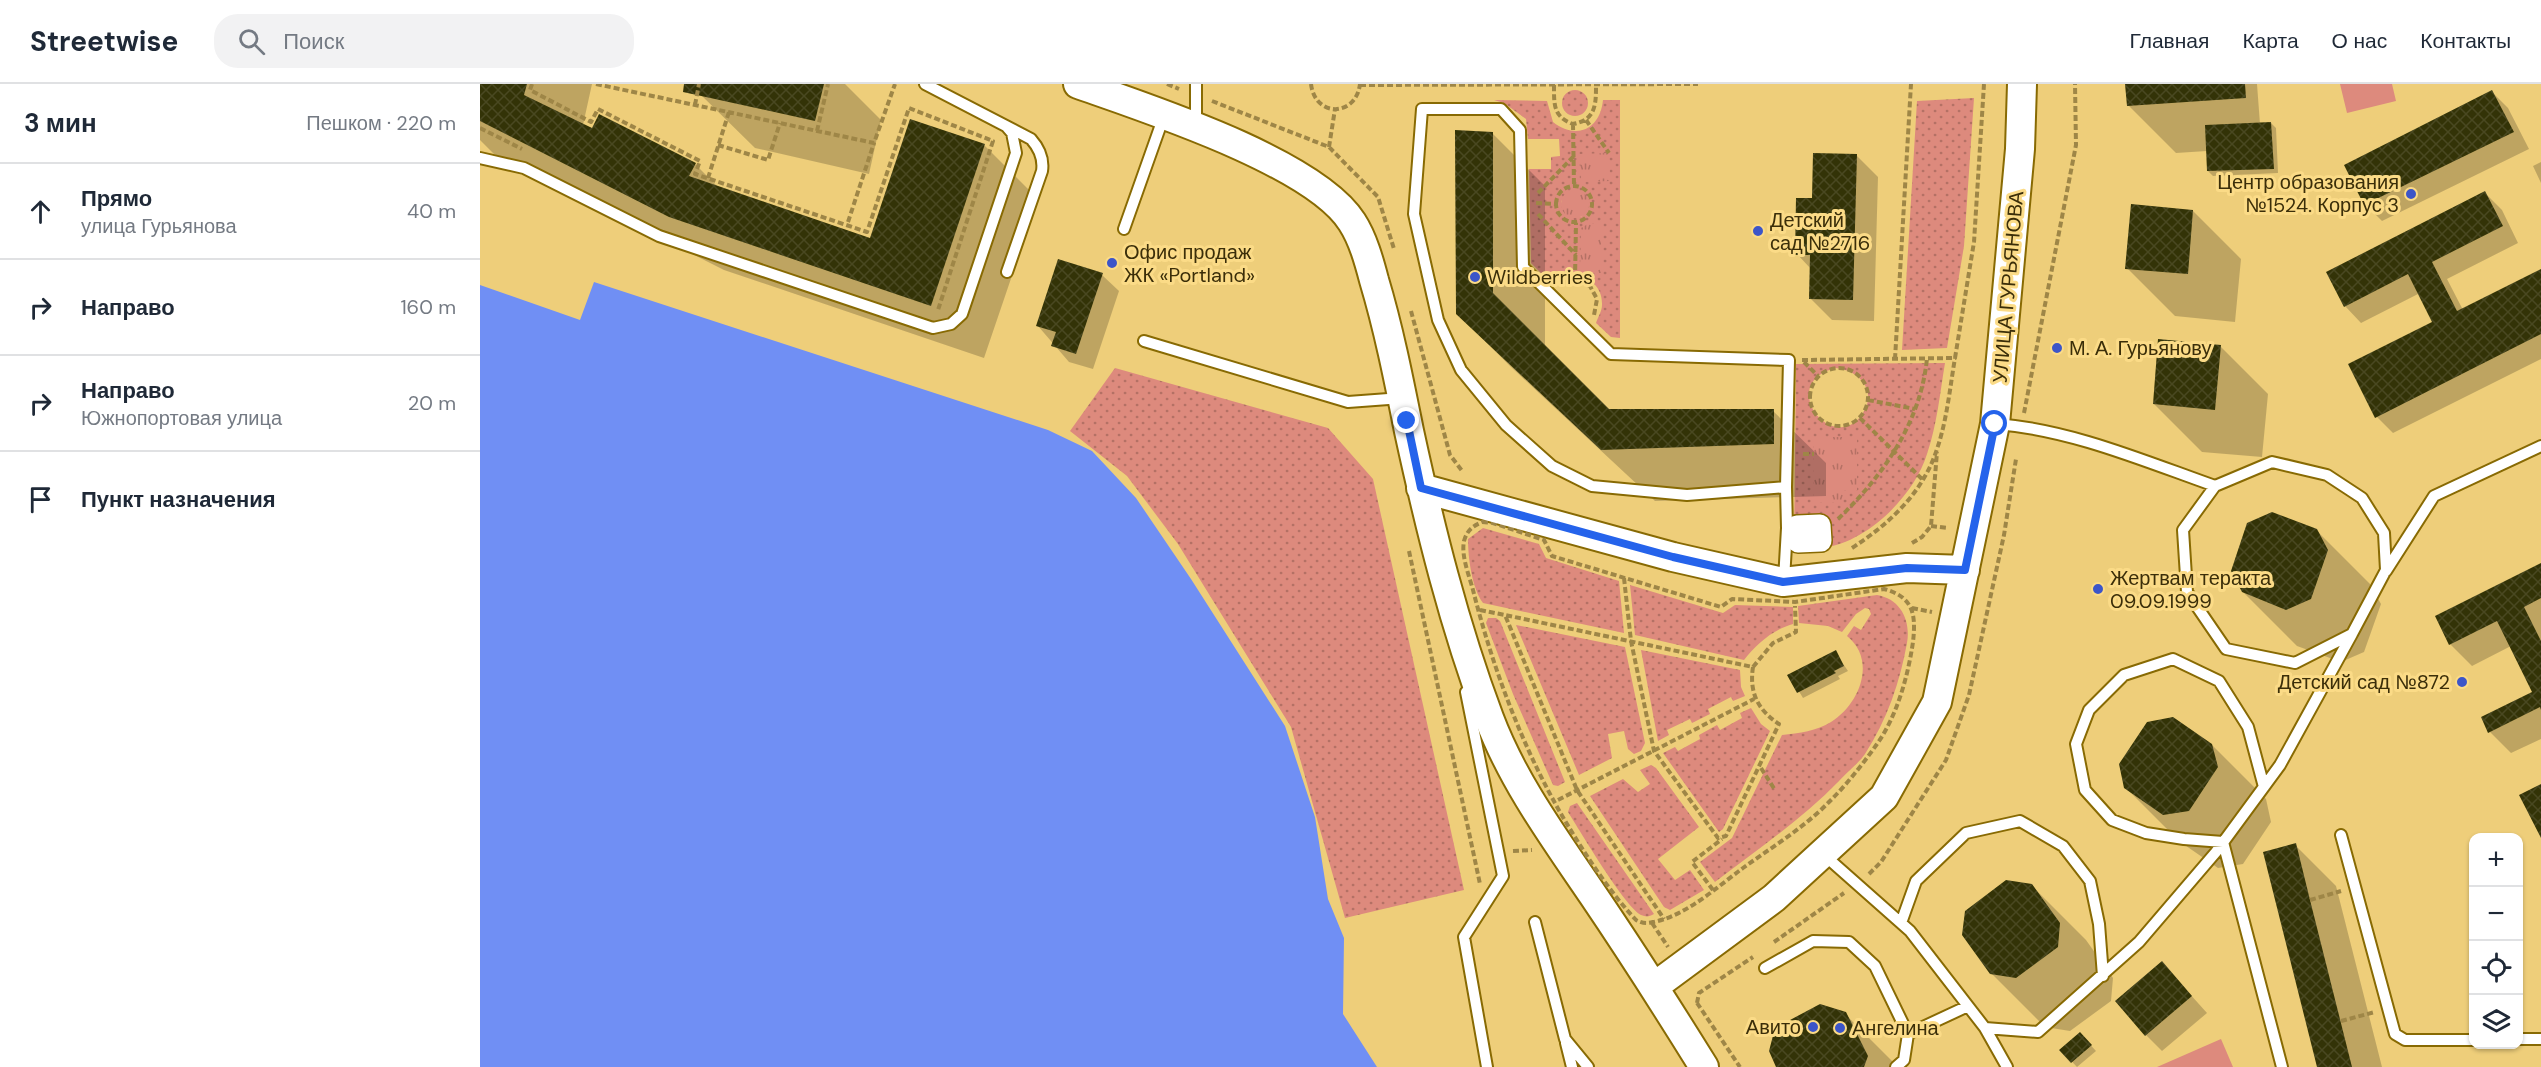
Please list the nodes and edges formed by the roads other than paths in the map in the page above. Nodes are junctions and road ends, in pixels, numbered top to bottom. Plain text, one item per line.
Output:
1 (925, 84) edge
2 (1078, 84) edge
3 (1196, 84) edge
4 (2022, 84) edge
5 (1164, 115) junction
6 (1006, 126) junction
7 (1196, 127) junction
8 (480, 158) edge
9 (1124, 229) dead end
10 (1007, 272) dead end
11 (1144, 341) dead end
12 (1402, 398) junction
13 (1995, 424) junction
14 (2541, 446) edge
15 (2215, 486) junction
16 (1786, 487) junction
17 (1421, 488) junction
18 (1965, 570) junction
19 (2385, 573) junction
20 (1445, 585) junction
21 (1789, 594) junction
22 (2352, 634) junction
23 (2264, 787) junction
24 (2341, 835) dead end
25 (2223, 842) junction
26 (1822, 854) junction
27 (1535, 922) dead end
28 (1902, 923) junction
29 (1765, 968) dead end
30 (2103, 976) junction
31 (1655, 986) junction
32 (1968, 1006) junction
33 (1985, 1028) junction
34 (1908, 1034) junction
35 (1565, 1039) junction
36 (2523, 1039) edge
37 (2541, 1039) edge
38 (2469, 1040) edge
39 (1487, 1067) edge
40 (1572, 1067) edge
41 (1588, 1067) edge
42 (1704, 1067) edge
43 (1896, 1067) edge
44 (2007, 1067) edge
45 (2282, 1067) edge

1 - 6 lane
2 - 5 main road
3 - 7 lane
4 - 13 main road, УЛИЦА ГУРЬЯНОВА
5 - 7 main road
5 - 9 lane
6 - 8 lane
6 - 10 lane
7 - 12 main road
11 - 12 lane
12 - 17 main road
13 - 15 lane
13 - 18 main road, УЛИЦА ГУРЬЯНОВА
14 - 19 lane
15 - 19 lane
15 - 22 lane
16 - 16 lane
16 - 21 lane
17 - 20 main road
17 - 21 main road
18 - 21 main road
18 - 26 main road, УЛИЦА ГУРЬЯНОВА
19 - 22 lane
20 - 31 main road
20 - 39 lane
22 - 23 lane
23 - 25 lane
23 - 25 lane
24 - 38 lane
25 - 30 lane
25 - 45 lane
26 - 28 lane
26 - 31 main road, УЛИЦА ГУРЬЯНОВА
27 - 35 lane
28 - 30 lane
28 - 32 lane
29 - 34 lane
30 - 33 lane
31 - 42 main road
32 - 33 lane
32 - 34 lane
33 - 44 lane
34 - 43 lane
35 - 40 lane
35 - 41 lane
36 - 37 lane

